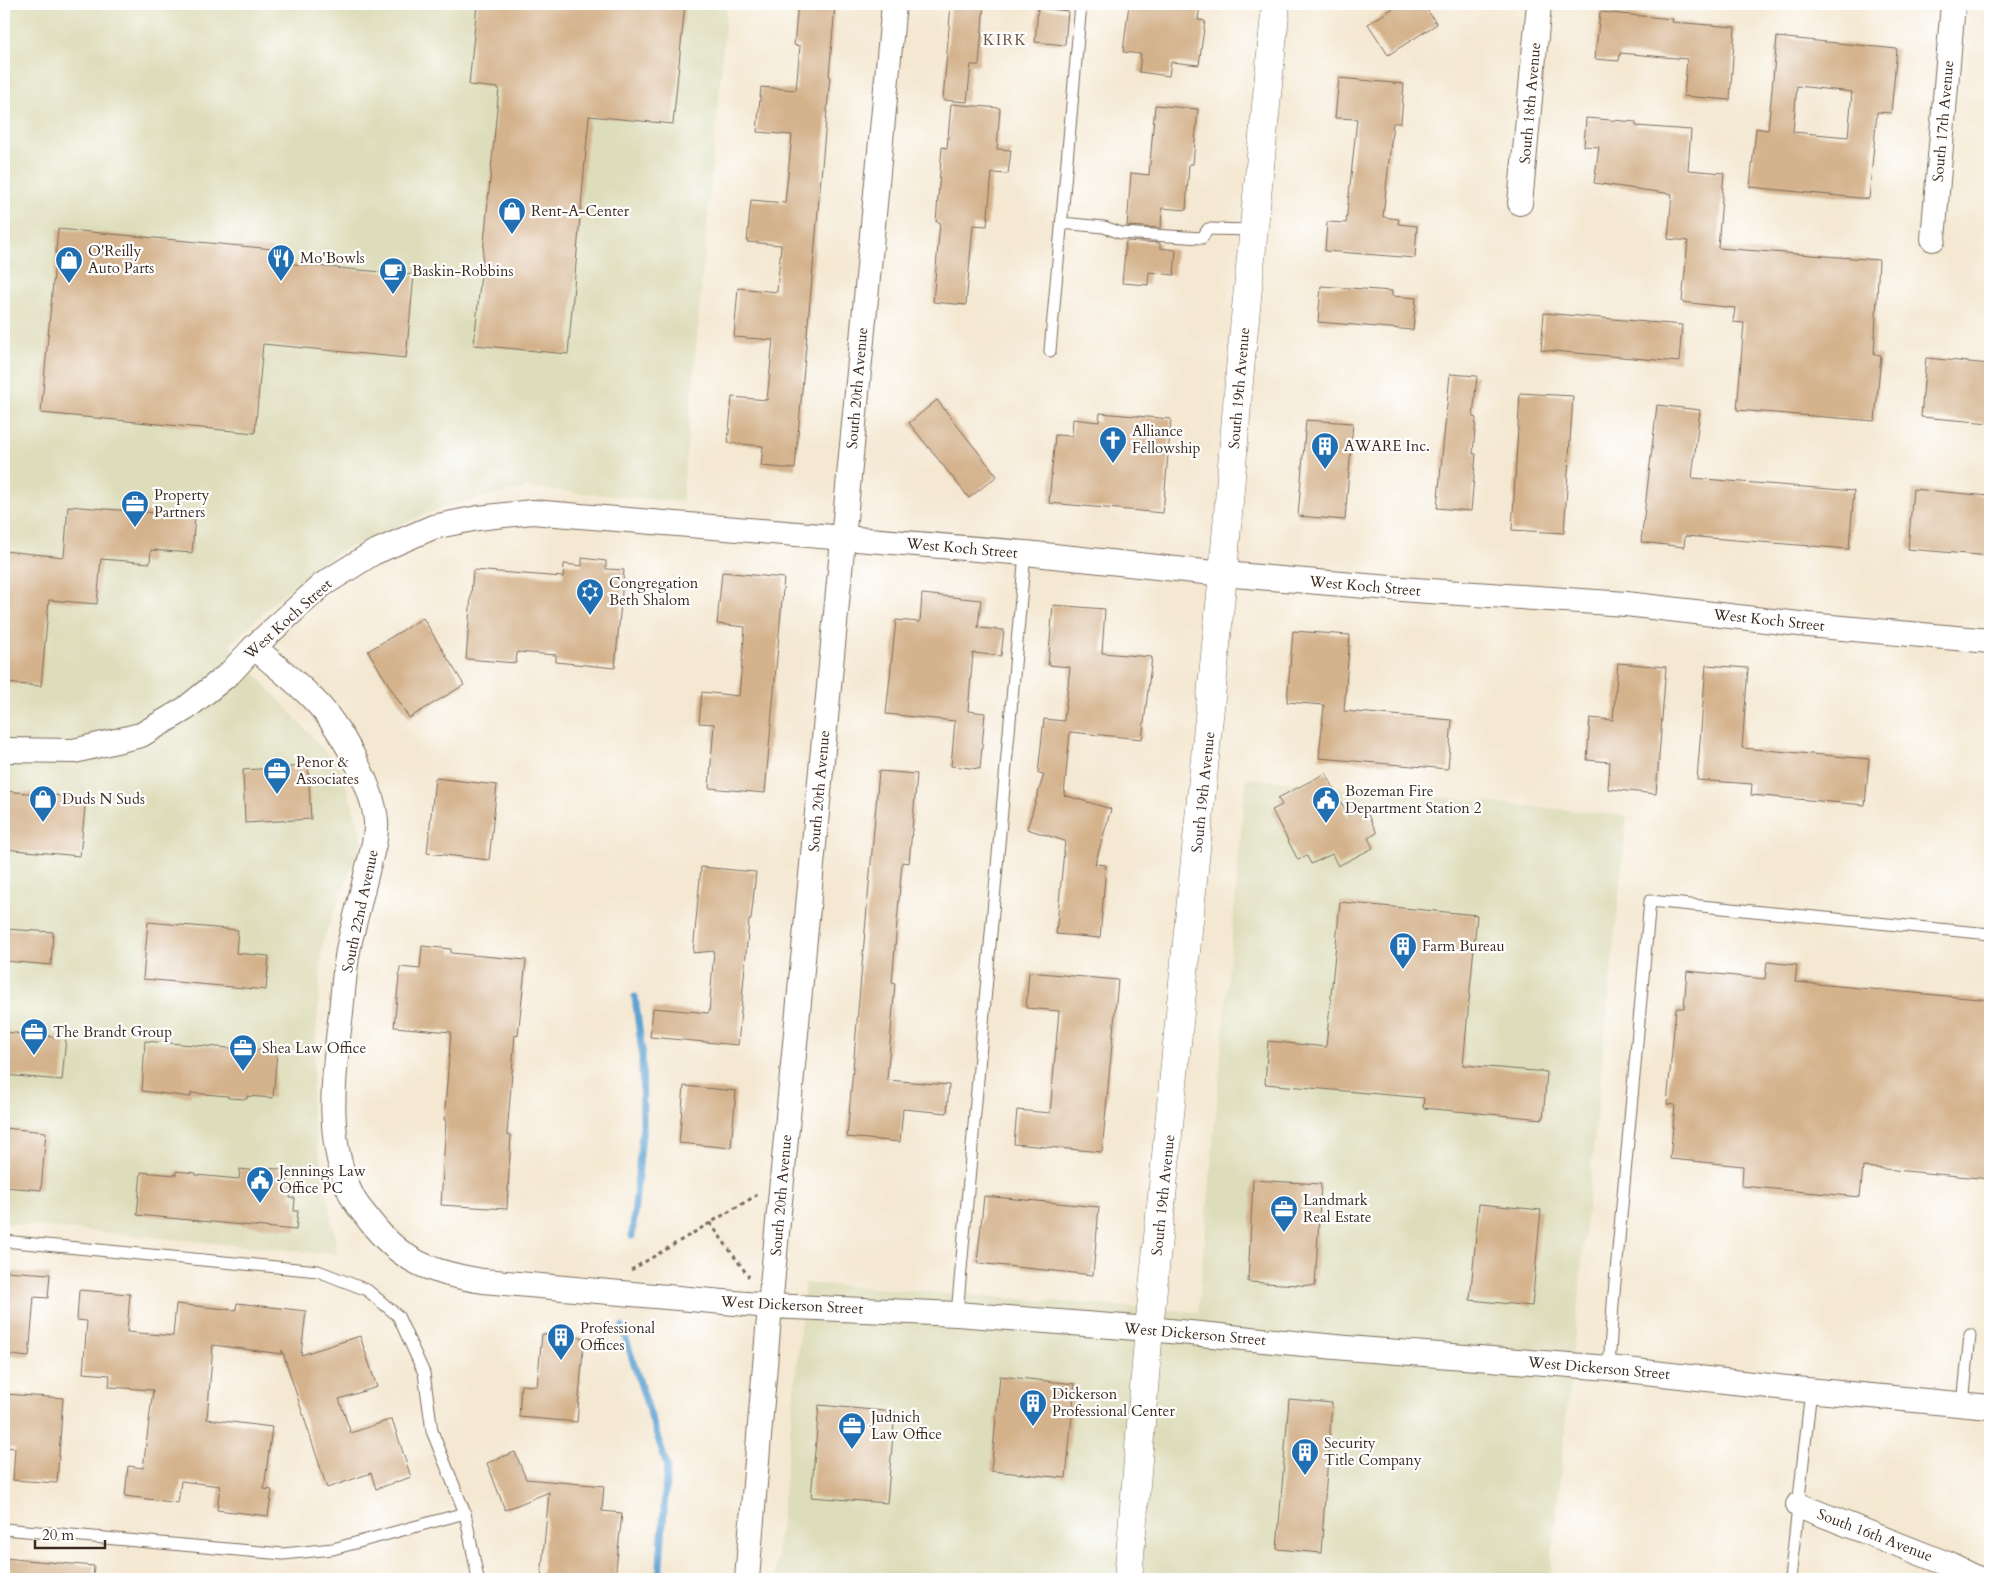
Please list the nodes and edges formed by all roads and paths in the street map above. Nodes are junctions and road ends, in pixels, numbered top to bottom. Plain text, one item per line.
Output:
1 (894, 4) edge
2 (1082, 4) edge
3 (1276, 4) edge
4 (1539, 4) edge
5 (1953, 4) edge
6 (1520, 203) dead end
7 (1061, 223) junction
8 (1254, 230) junction
9 (1933, 238) dead end
10 (1050, 351) dead end
11 (843, 537) junction
12 (1025, 553) junction
13 (1224, 574) junction
14 (1990, 641) edge
15 (254, 647) junction
16 (4, 750) edge
17 (1990, 934) edge
18 (782, 1180) junction
19 (710, 1223) junction
20 (4, 1241) edge
21 (404, 1256) joint
22 (629, 1272) dead end
23 (770, 1306) junction
24 (957, 1314) junction
25 (1150, 1329) junction
26 (1970, 1335) dead end
27 (1609, 1368) junction
28 (1811, 1390) junction
29 (1963, 1404) junction
30 (1990, 1407) edge
31 (1798, 1505) junction
32 (465, 1513) junction
33 (4, 1530) edge
34 (478, 1579) edge
35 (747, 1579) edge
36 (1128, 1579) edge
37 (1790, 1579) edge
38 (1979, 1579) edge

1 - 11 street, South 20th Avenue
2 - 7 lane
3 - 8 main road, South 19th Avenue
4 - 6 street, South 18th Avenue
5 - 9 street, South 17th Avenue
7 - 8 lane
7 - 10 lane
8 - 13 main road, South 19th Avenue
11 - 12 street, West Koch Street
11 - 15 street, West Koch Street
11 - 18 street, South 20th Avenue
12 - 13 street, West Koch Street
12 - 24 lane
13 - 14 street, West Koch Street
13 - 25 main road, South 19th Avenue
15 - 16 street, West Koch Street
15 - 21 street, South 22nd Avenue
17 - 27 lane
18 - 19 path
18 - 23 street, South 20th Avenue
19 - 22 path
19 - 23 path
20 - 32 lane
21 - 23 street, West Dickerson Street
23 - 24 street, West Dickerson Street
23 - 35 street, South 20th Avenue
24 - 25 street, West Dickerson Street
25 - 27 street, West Dickerson Street
25 - 36 main road, South 19th Avenue
26 - 29 lane
27 - 28 street, West Dickerson Street
28 - 29 street, West Dickerson Street
28 - 31 lane
29 - 30 street, West Dickerson Street
31 - 37 lane
31 - 38 street, South 16th Avenue
32 - 33 lane
32 - 34 lane

